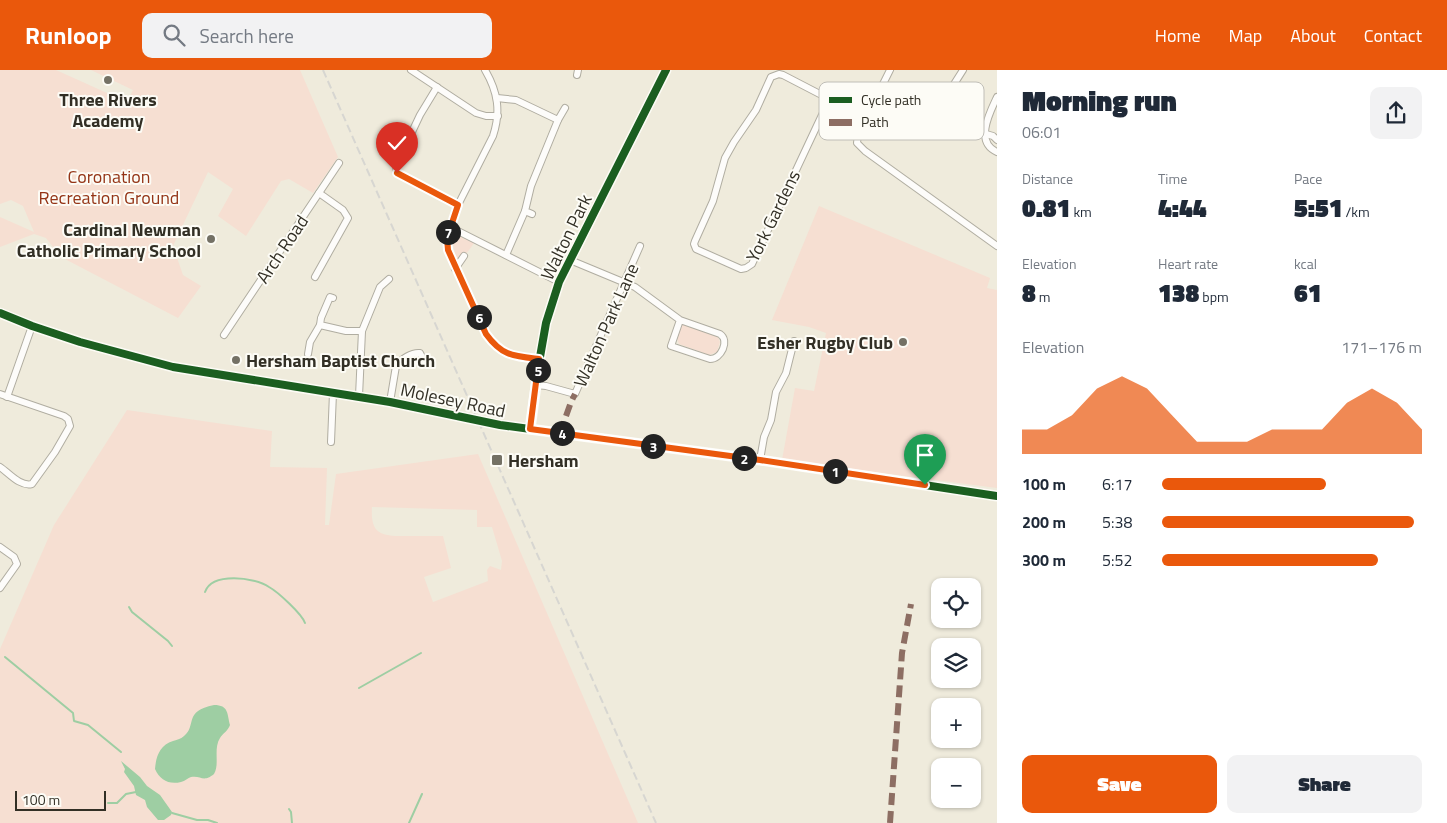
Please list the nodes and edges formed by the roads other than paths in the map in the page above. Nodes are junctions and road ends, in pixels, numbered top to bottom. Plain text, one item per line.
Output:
1 (411, 70) edge
2 (485, 70) edge
3 (666, 70) edge
4 (890, 70) edge
5 (963, 70) edge
6 (884, 82) edge
7 (955, 82) edge
8 (437, 87) junction
9 (819, 95) edge
10 (997, 97) edge
11 (498, 98) junction
12 (565, 108) dead end
13 (498, 116) junction
14 (558, 120) junction
15 (819, 121) edge
16 (986, 134) junction
17 (858, 140) edge
18 (997, 140) edge
19 (997, 152) edge
20 (339, 163) dead end
21 (319, 193) junction
22 (458, 205) junction
23 (525, 210) junction
24 (532, 214) dead end
25 (450, 227) junction
26 (640, 246) dead end
27 (997, 246) edge
28 (464, 256) dead end
29 (506, 256) junction
30 (570, 260) junction
31 (455, 269) junction
32 (315, 277) dead end
33 (390, 280) dead end
34 (559, 282) junction
35 (625, 283) junction
36 (334, 298) dead end
37 (0, 313) edge
38 (680, 320) junction
39 (320, 324) junction
40 (32, 326) junction
41 (362, 331) junction
42 (224, 335) dead end
43 (794, 341) dead end
44 (308, 354) dead end
45 (539, 359) junction
46 (424, 361) dead end
47 (536, 385) junction
48 (333, 393) junction
49 (0, 394) edge
50 (359, 396) junction
51 (7, 397) junction
52 (390, 402) junction
53 (530, 429) junction
54 (331, 442) dead end
55 (760, 460) junction
56 (0, 467) edge
57 (997, 496) edge
58 (0, 547) edge
59 (0, 588) edge

1 - 8 street
2 - 11 street
3 - 30 street, Walton Park
4 - 6 street
5 - 7 street
8 - 13 street
8 - 22 street
9 - 15 street, York Gardens
10 - 16 street
11 - 13 street
11 - 14 street
12 - 14 street
13 - 22 street
14 - 23 street
16 - 18 street
16 - 19 street
17 - 27 street
20 - 21 street, Arch Road
21 - 32 street
21 - 42 street, Arch Road
22 - 25 street
23 - 24 street
23 - 29 street
25 - 29 street
25 - 31 street
26 - 35 street, Walton Park Lane
28 - 31 street
29 - 34 street
30 - 34 street, Walton Park
30 - 35 street
31 - 45 street
33 - 41 street
34 - 45 street, Walton Park
35 - 38 street
35 - 47 street, Walton Park Lane
36 - 39 street
37 - 40 street, Molesey Road
38 - 38 street
39 - 41 street
39 - 44 street
40 - 48 street, Molesey Road
40 - 51 street
41 - 50 street
43 - 55 street
45 - 47 street, Walton Park
46 - 52 street
47 - 53 street, Walton Park
48 - 50 street, Molesey Road
48 - 54 street
49 - 51 street
50 - 52 street, Molesey Road
51 - 56 street
52 - 53 street, Molesey Road
53 - 55 street, Molesey Road
55 - 57 street, Molesey Road
58 - 59 street

